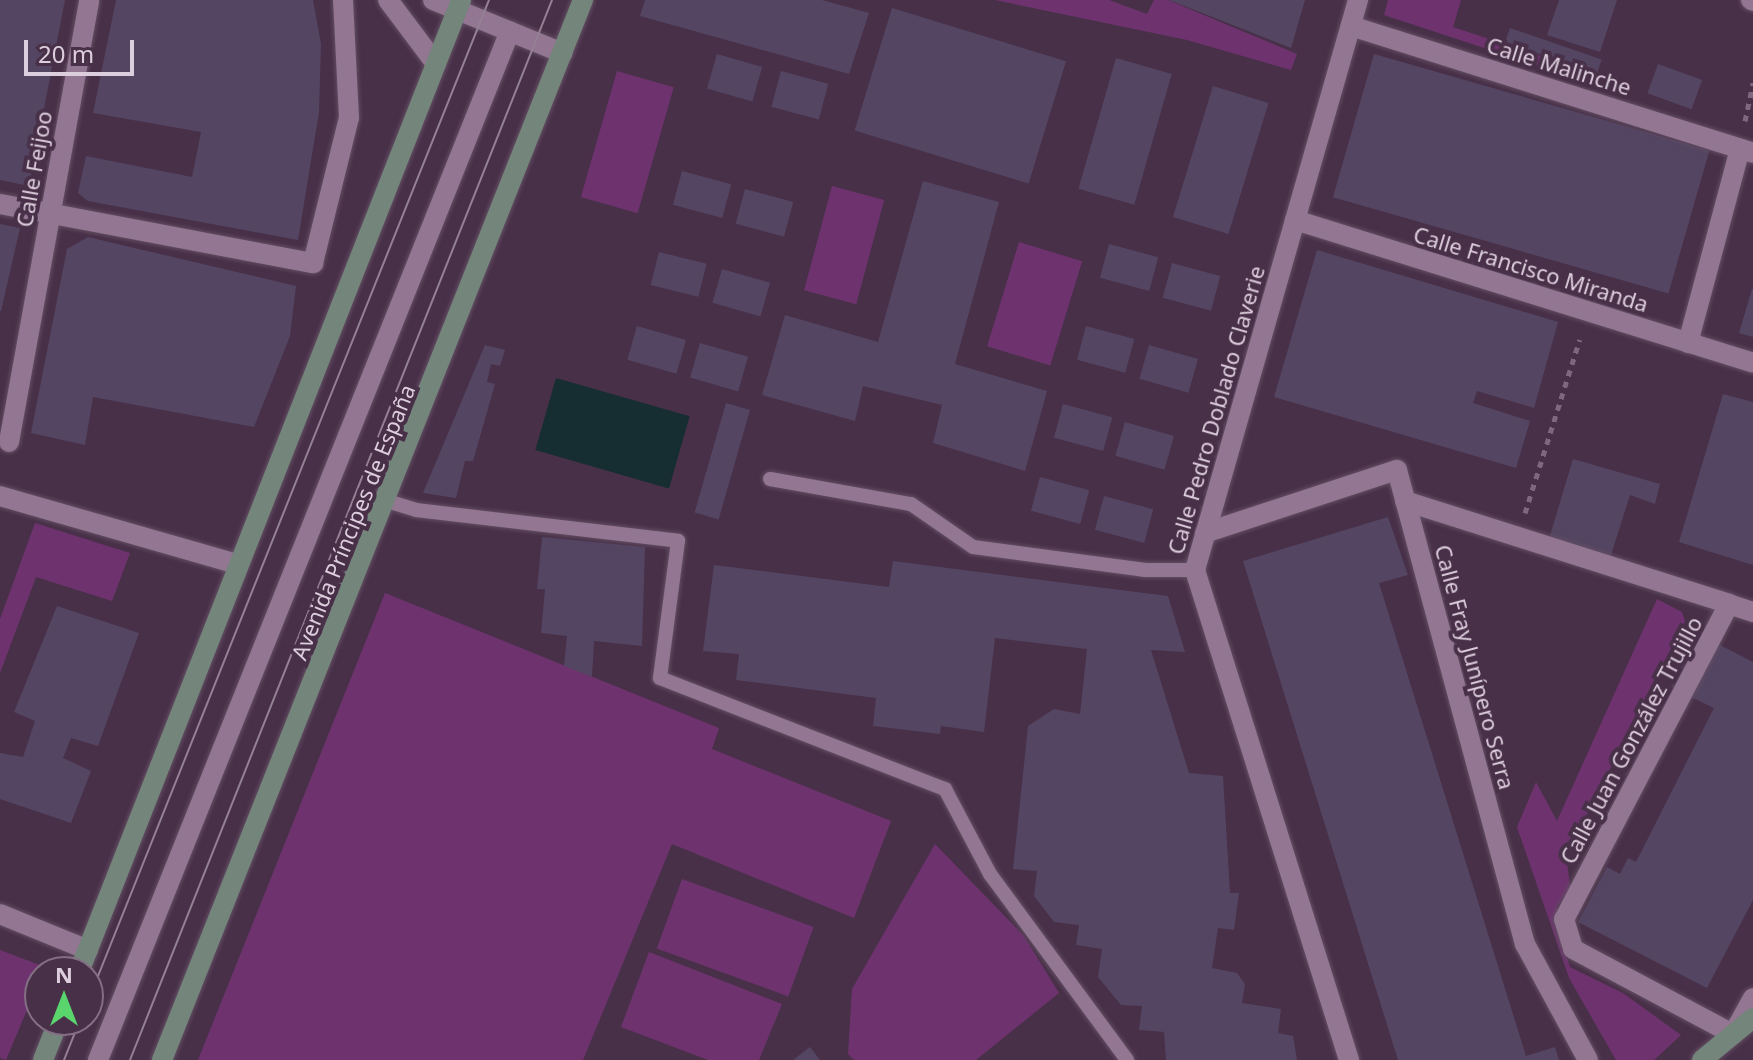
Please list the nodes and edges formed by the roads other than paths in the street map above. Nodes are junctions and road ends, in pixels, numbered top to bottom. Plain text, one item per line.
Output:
1 (89, 0) edge
2 (343, 0) edge
3 (388, 0) edge
4 (433, 0) edge
5 (1358, 0) edge
6 (580, 1) edge
7 (459, 4) edge
8 (1351, 26) junction
9 (510, 31) junction
10 (563, 53) junction
11 (436, 64) junction
12 (1746, 151) edge
13 (0, 204) edge
14 (50, 214) junction
15 (1295, 220) junction
16 (1688, 343) junction
17 (1753, 363) edge
18 (9, 442) dead end
19 (770, 479) dead end
20 (0, 496) edge
21 (387, 501) junction
22 (1405, 501) junction
23 (1205, 533) junction
24 (237, 564) junction
25 (1195, 570) junction
26 (1729, 604) junction
27 (1753, 612) edge
28 (0, 914) edge
29 (88, 950) junction
30 (86, 956) edge
31 (1753, 998) edge
32 (1753, 1018) edge
33 (1733, 1034) junction
34 (53, 1036) edge
35 (43, 1060) edge
36 (98, 1060) edge
37 (162, 1060) edge
38 (1127, 1060) edge
39 (1349, 1060) edge
40 (1588, 1060) edge
41 (1702, 1060) edge

1 - 14 street, Calle Feijoo
2 - 14 street
3 - 11 street
4 - 7 street
5 - 8 street, Calle Pedro Doblado Claverie
6 - 10 main road, Avenida Príncipes de España
7 - 9 street
7 - 11 main road
8 - 12 street, Calle Malinche
8 - 15 street, Calle Pedro Doblado Claverie
9 - 10 street
9 - 36 street, Avenida Príncipes de España
10 - 21 main road, Avenida Príncipes de España
11 - 24 main road
12 - 16 street
13 - 14 street
14 - 18 street, Calle Feijoo
15 - 16 street, Calle Francisco Miranda
15 - 23 street, Calle Pedro Doblado Claverie
16 - 17 street, Calle Francisco Miranda
19 - 25 lane
20 - 24 street
21 - 37 main road, Avenida Príncipes de España
21 - 38 lane
22 - 23 street, Calle Fray Junípero Serra
22 - 26 street
22 - 40 street, Calle Fray Junípero Serra
23 - 25 street, Calle Pedro Doblado Claverie
24 - 29 main road
25 - 39 street, Calle Pedro Doblado Claverie
26 - 27 street, Calle Juan González Trujillo
26 - 33 street, Calle Juan González Trujillo
28 - 29 street
29 - 30 main road
31 - 33 street
32 - 33 main road
33 - 41 main road
34 - 35 main road

